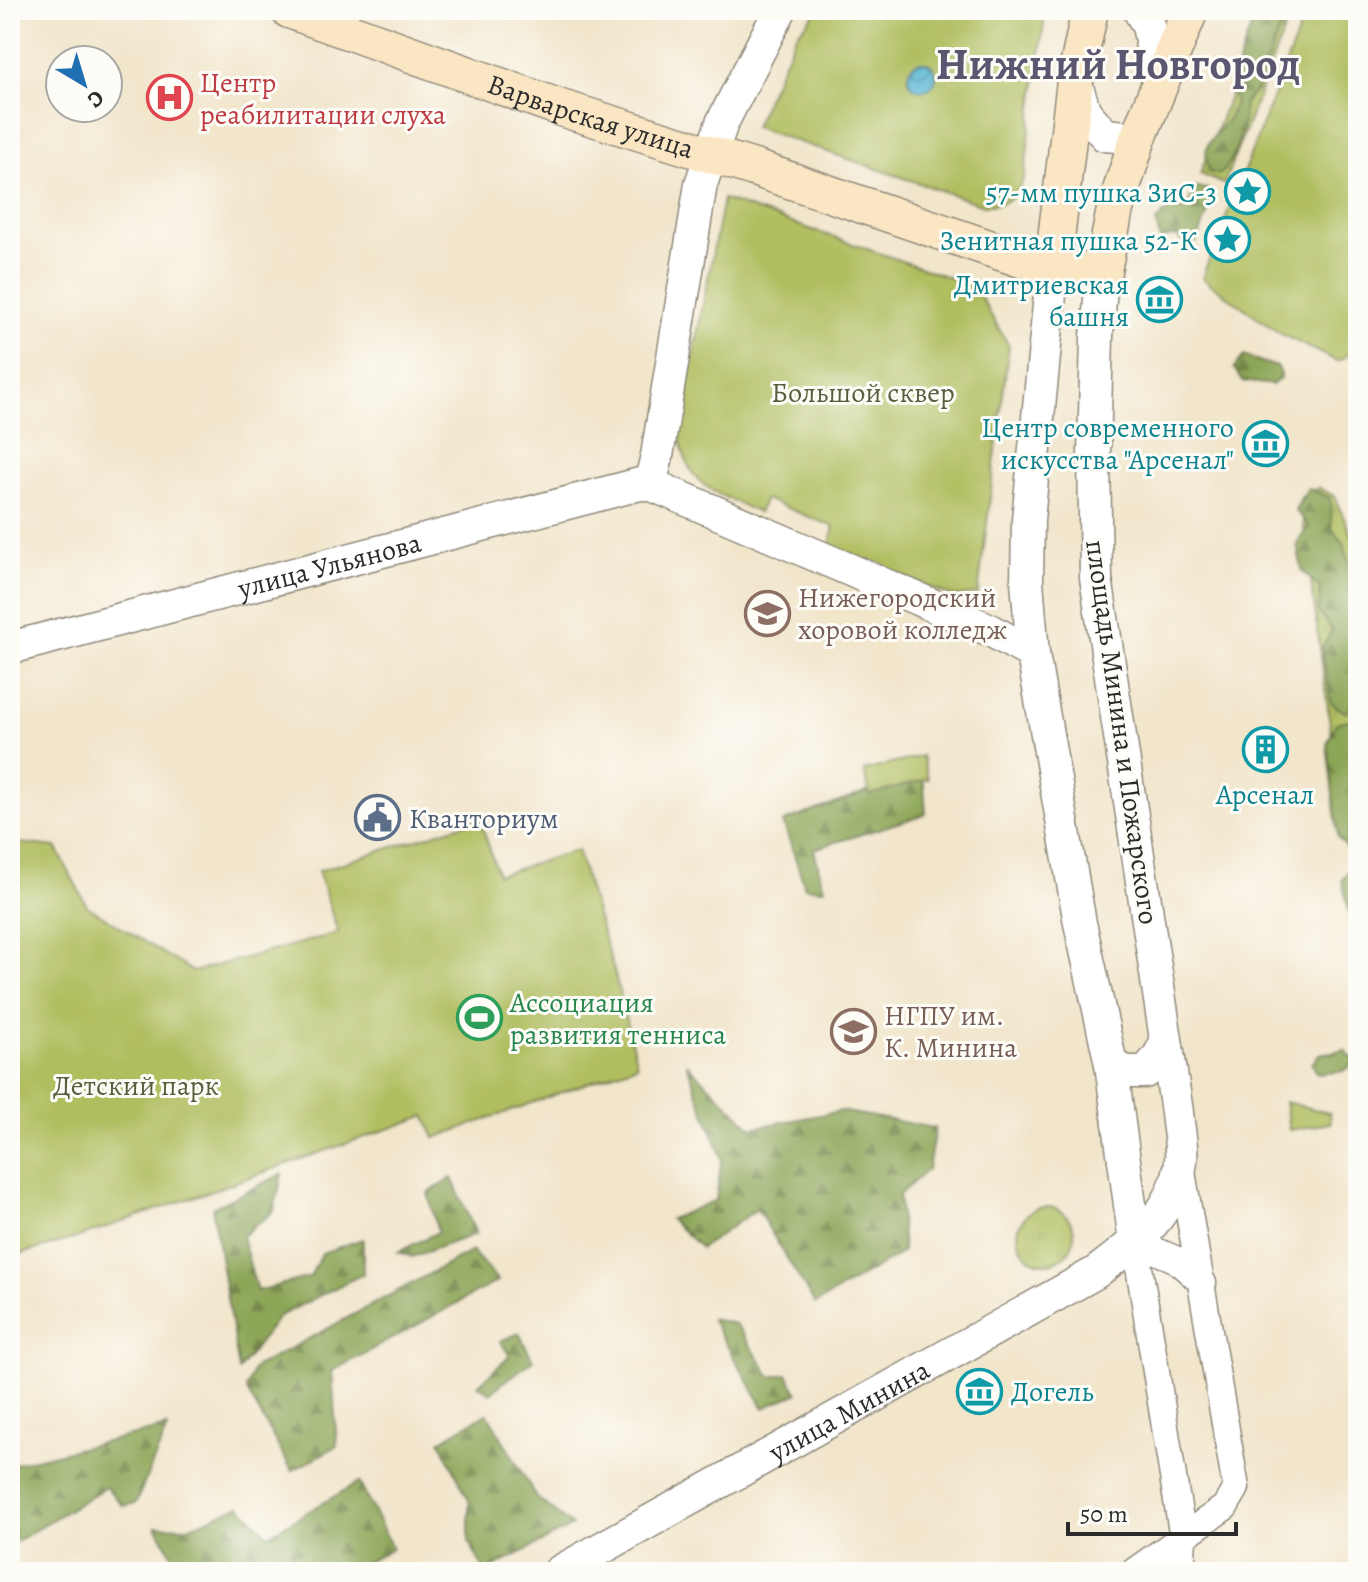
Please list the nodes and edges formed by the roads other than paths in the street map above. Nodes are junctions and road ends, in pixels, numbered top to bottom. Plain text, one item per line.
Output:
1 (289, 10) edge
2 (780, 10) edge
3 (1090, 10) edge
4 (1139, 10) edge
5 (1160, 10) edge
6 (1190, 10) edge
7 (1075, 81) junction
8 (1159, 84) junction
9 (1138, 138) junction
10 (711, 154) junction
11 (1053, 264) junction
12 (1102, 276) junction
13 (650, 484) junction
14 (10, 648) edge
15 (1033, 654) junction
16 (1166, 1043) junction
17 (1111, 1064) junction
18 (1181, 1166) junction
19 (1135, 1242) junction
20 (1203, 1283) junction
21 (1183, 1538) junction
22 (559, 1572) edge
23 (1133, 1572) edge
24 (1181, 1572) edge

1 - 10 main road, Варварская улица
2 - 10 street
3 - 7 main road
4 - 8 street
5 - 8 street, площадь Минина и Пожарского
6 - 8 main road, площадь Минина и Пожарского
7 - 9 street
7 - 11 main road
8 - 9 main road, площадь Минина и Пожарского
9 - 12 main road, площадь Минина и Пожарского
10 - 11 main road
10 - 13 street
11 - 12 main road
11 - 15 street
12 - 16 street, площадь Минина и Пожарского
13 - 14 street, улица Ульянова
13 - 15 street
15 - 17 street
16 - 17 street
16 - 18 street, площадь Минина и Пожарского
17 - 19 street
18 - 19 street, площадь Минина и Пожарского
18 - 20 street, площадь Минина и Пожарского
19 - 20 street
19 - 21 street
19 - 22 street, улица Минина
20 - 21 street, площадь Минина и Пожарского
21 - 23 street, площадь Минина и Пожарского
21 - 24 street

